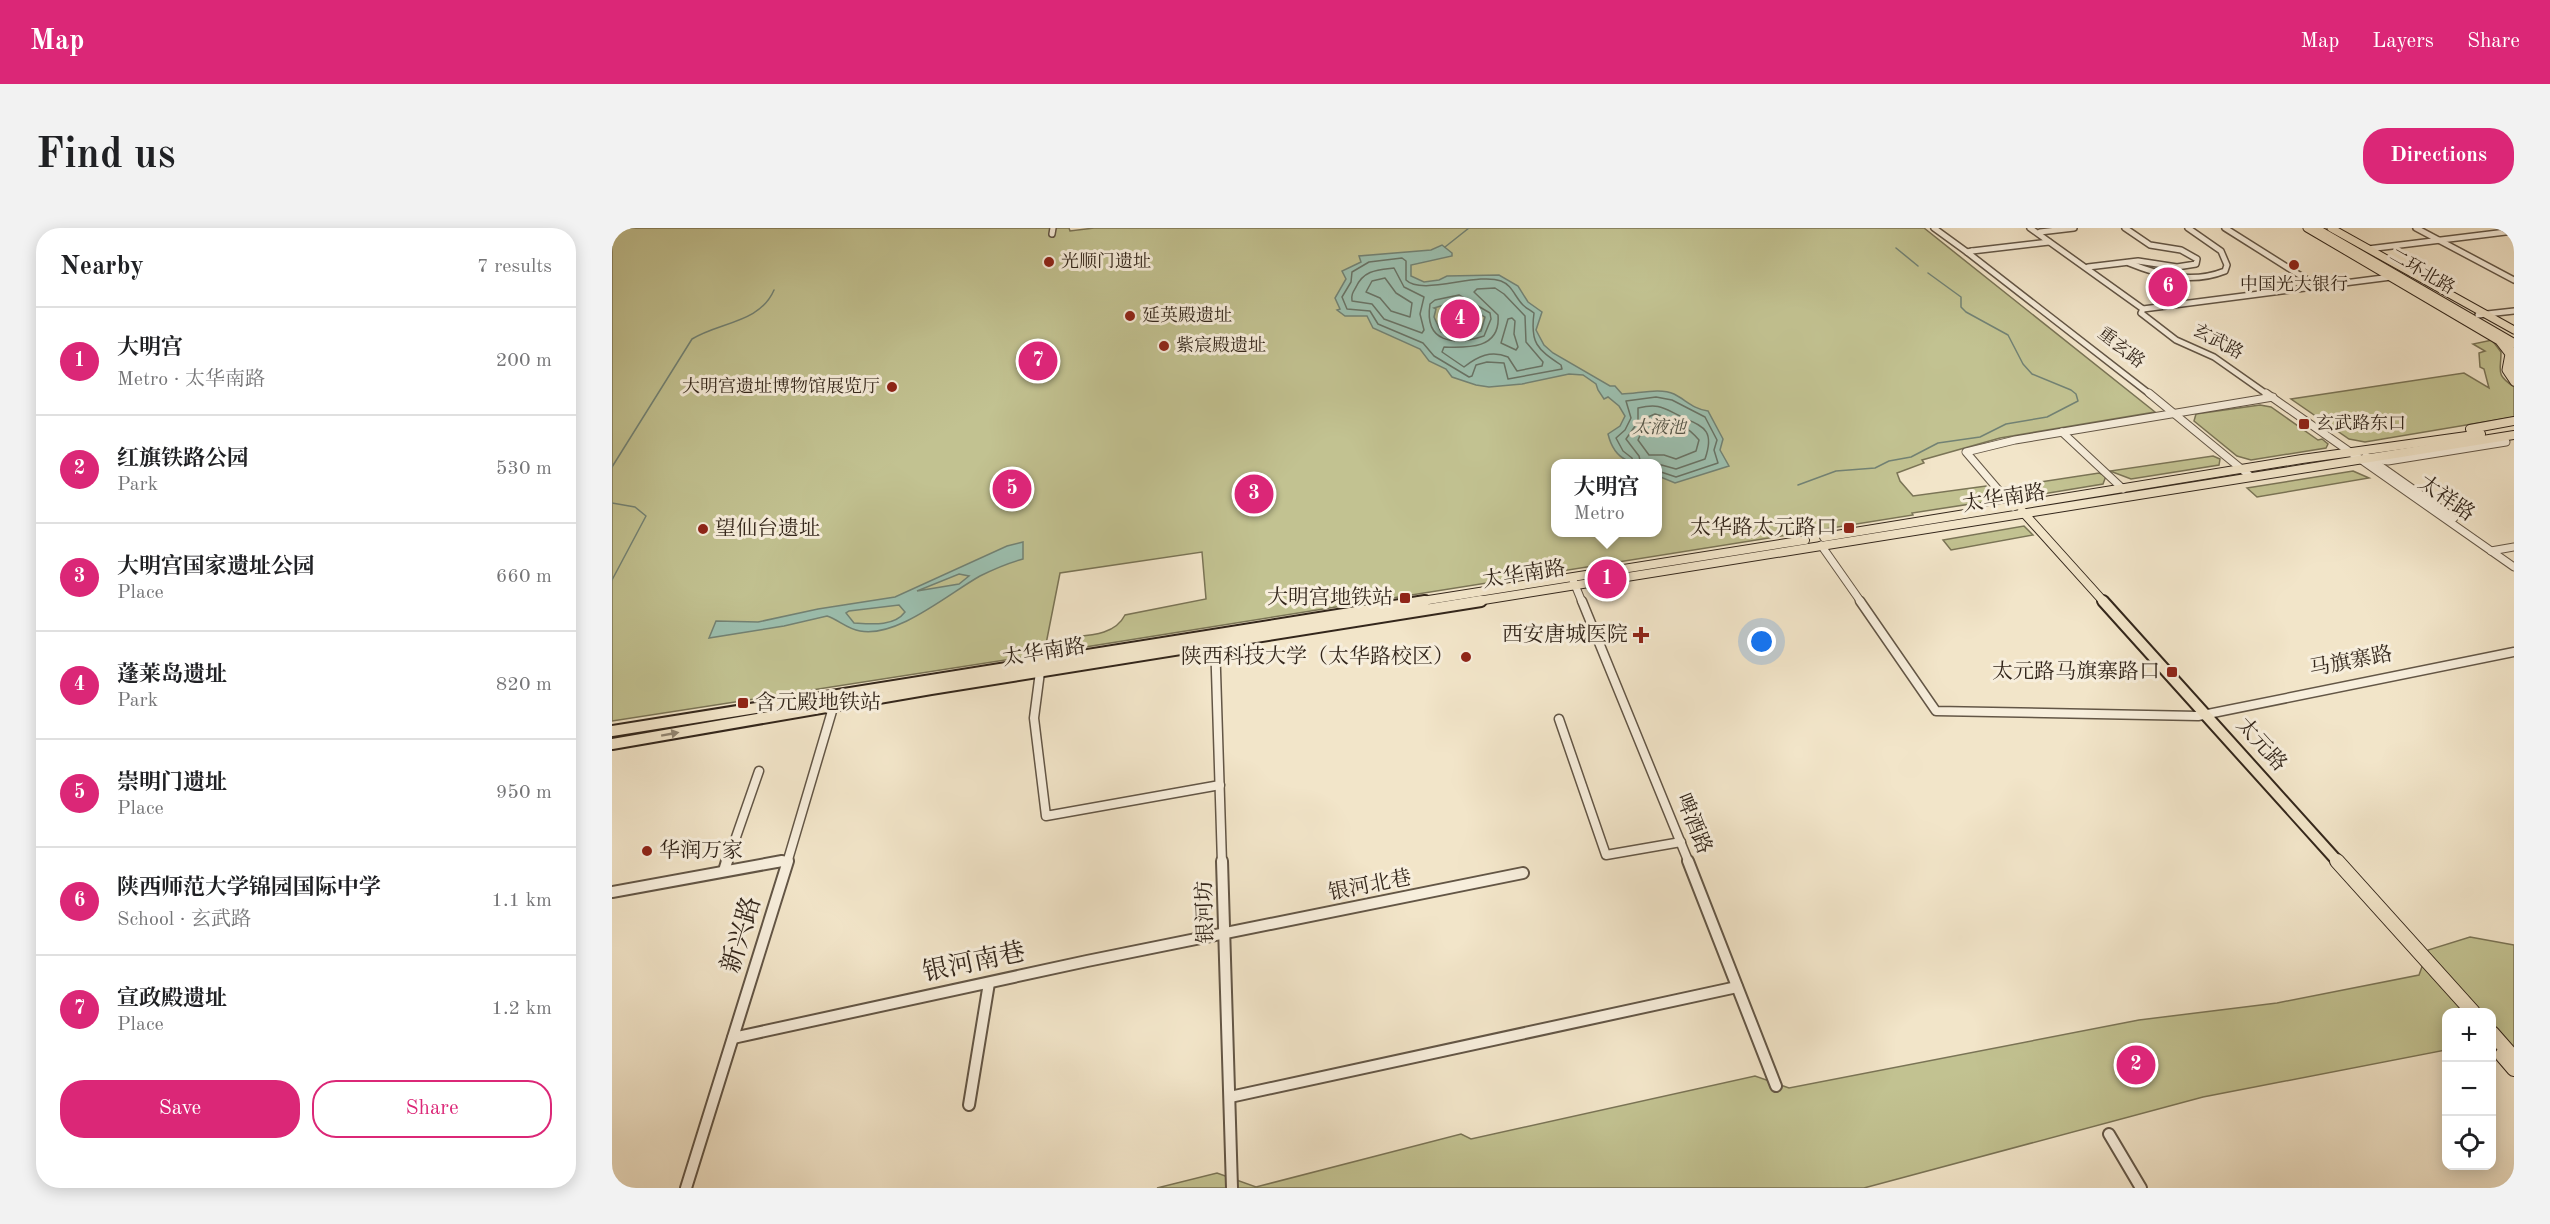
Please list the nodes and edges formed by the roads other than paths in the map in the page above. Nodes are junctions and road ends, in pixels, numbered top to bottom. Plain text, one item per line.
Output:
1 (1934, 228) edge
2 (2073, 228) edge
3 (2125, 228) edge
4 (2188, 228) edge
5 (2225, 228) edge
6 (2307, 228) edge
7 (2315, 228) edge
8 (2325, 228) edge
9 (2331, 228) edge
10 (2416, 228) edge
11 (2034, 229) edge
12 (2514, 232) edge
13 (2441, 241) junction
14 (2051, 242) junction
15 (2370, 250) junction
16 (1969, 252) junction
17 (2128, 262) junction
18 (2088, 267) junction
19 (2391, 277) junction
20 (2514, 280) edge
21 (2318, 286) junction
22 (2441, 306) junction
23 (2145, 309) junction
24 (2514, 311) edge
25 (2480, 318) junction
26 (2514, 333) edge
27 (2514, 343) edge
28 (2514, 357) edge
29 (2514, 381) edge
30 (2275, 397) junction
31 (2177, 412) junction
32 (2514, 422) edge
33 (2514, 430) edge
34 (2062, 432) junction
35 (2464, 435) junction
36 (2512, 441) edge
37 (2359, 455) junction
38 (2248, 472) junction
39 (2123, 489) junction
40 (2018, 511) junction
41 (1821, 545) junction
42 (2514, 547) edge
43 (2495, 550) junction
44 (2514, 560) edge
45 (2514, 567) edge
46 (1574, 581) junction
47 (1215, 640) junction
48 (2514, 647) edge
49 (2514, 652) edge
50 (1040, 672) junction
51 (837, 695) junction
52 (834, 706) junction
53 (2200, 713) junction
54 (1559, 719) dead end
55 (612, 731) edge
56 (612, 744) edge
57 (759, 771) dead end
58 (1220, 786) junction
59 (1680, 842) junction
60 (788, 860) junction
61 (724, 871) junction
62 (1523, 873) dead end
63 (612, 892) edge
64 (1225, 934) junction
65 (989, 983) junction
66 (1737, 987) junction
67 (2459, 1008) edge
68 (2469, 1008) edge
69 (733, 1038) junction
70 (2496, 1038) edge
71 (2496, 1049) edge
72 (2514, 1058) edge
73 (2514, 1069) edge
74 (1776, 1086) dead end
75 (1230, 1097) junction
76 (969, 1106) dead end
77 (2109, 1134) dead end
78 (687, 1188) edge
79 (1232, 1188) edge
80 (2141, 1188) edge

1 - 16 street, 重玄路
2 - 11 street
3 - 17 street
4 - 17 street
5 - 21 street
6 - 19 main road
7 - 25 highway, 二环北路
8 - 25 highway, 二环北路
9 - 15 main road
10 - 13 street
11 - 14 street, 玄武路
11 - 14 street, 玄武路
12 - 13 street
13 - 15 street
13 - 20 street
14 - 16 street
14 - 18 street, 玄武路
14 - 23 street, 玄武路
15 - 25 main road
16 - 31 street, 重玄路
17 - 18 street
18 - 23 street, 玄武路
19 - 21 street
19 - 22 main road
21 - 23 street
22 - 25 highway
22 - 29 main road
23 - 30 street, 玄武路
24 - 25 street
25 - 26 highway
25 - 27 highway, 二环北路
25 - 28 highway
28 - 29 highway
30 - 31 street
30 - 37 street, 玄武路
31 - 34 street
31 - 38 street, 重玄路
32 - 35 main road
32 - 37 main road
33 - 35 main road, 太华南路
34 - 39 street
34 - 40 street
35 - 37 main road, 太华南路
36 - 37 main road, 太华南路
36 - 37 street
37 - 38 main road, 太华南路
37 - 43 street, 太祥路
38 - 39 main road, 太华南路
38 - 40 main road, 太华南路
39 - 40 main road, 太华南路
40 - 41 main road, 太华南路
40 - 46 main road, 太华南路
40 - 53 main road, 太元路
41 - 46 main road, 太华南路
41 - 53 street
42 - 43 street
43 - 44 street, 太祥路
43 - 45 street, 太祥路
46 - 47 main road, 太华南路
46 - 59 street, 啤酒路
47 - 50 main road, 太华南路
47 - 51 main road, 太华南路
47 - 58 street, 银河坊
48 - 53 street, 马旗寨路
49 - 53 street, 马旗寨路
50 - 52 main road, 太华南路
50 - 58 street
51 - 52 street, 新兴路
51 - 55 main road, 太华南路
56 -> 52 main road, 太华南路
52 - 60 street, 新兴路
53 - 67 main road, 太元路
53 - 68 main road, 太元路
54 - 59 street
57 - 61 street
58 - 64 street, 银河坊
59 - 66 street, 啤酒路
60 - 61 street
60 - 69 street, 新兴路
61 - 63 street
62 - 64 street, 银河北巷
64 - 65 street, 银河南巷
64 - 75 street, 银河坊
65 - 69 street, 银河南巷
65 - 76 street
66 - 74 street, 啤酒路
66 - 75 street
69 - 78 street, 新兴路
70 - 72 main road
71 - 73 main road
75 - 79 street, 银河坊
77 - 80 street

